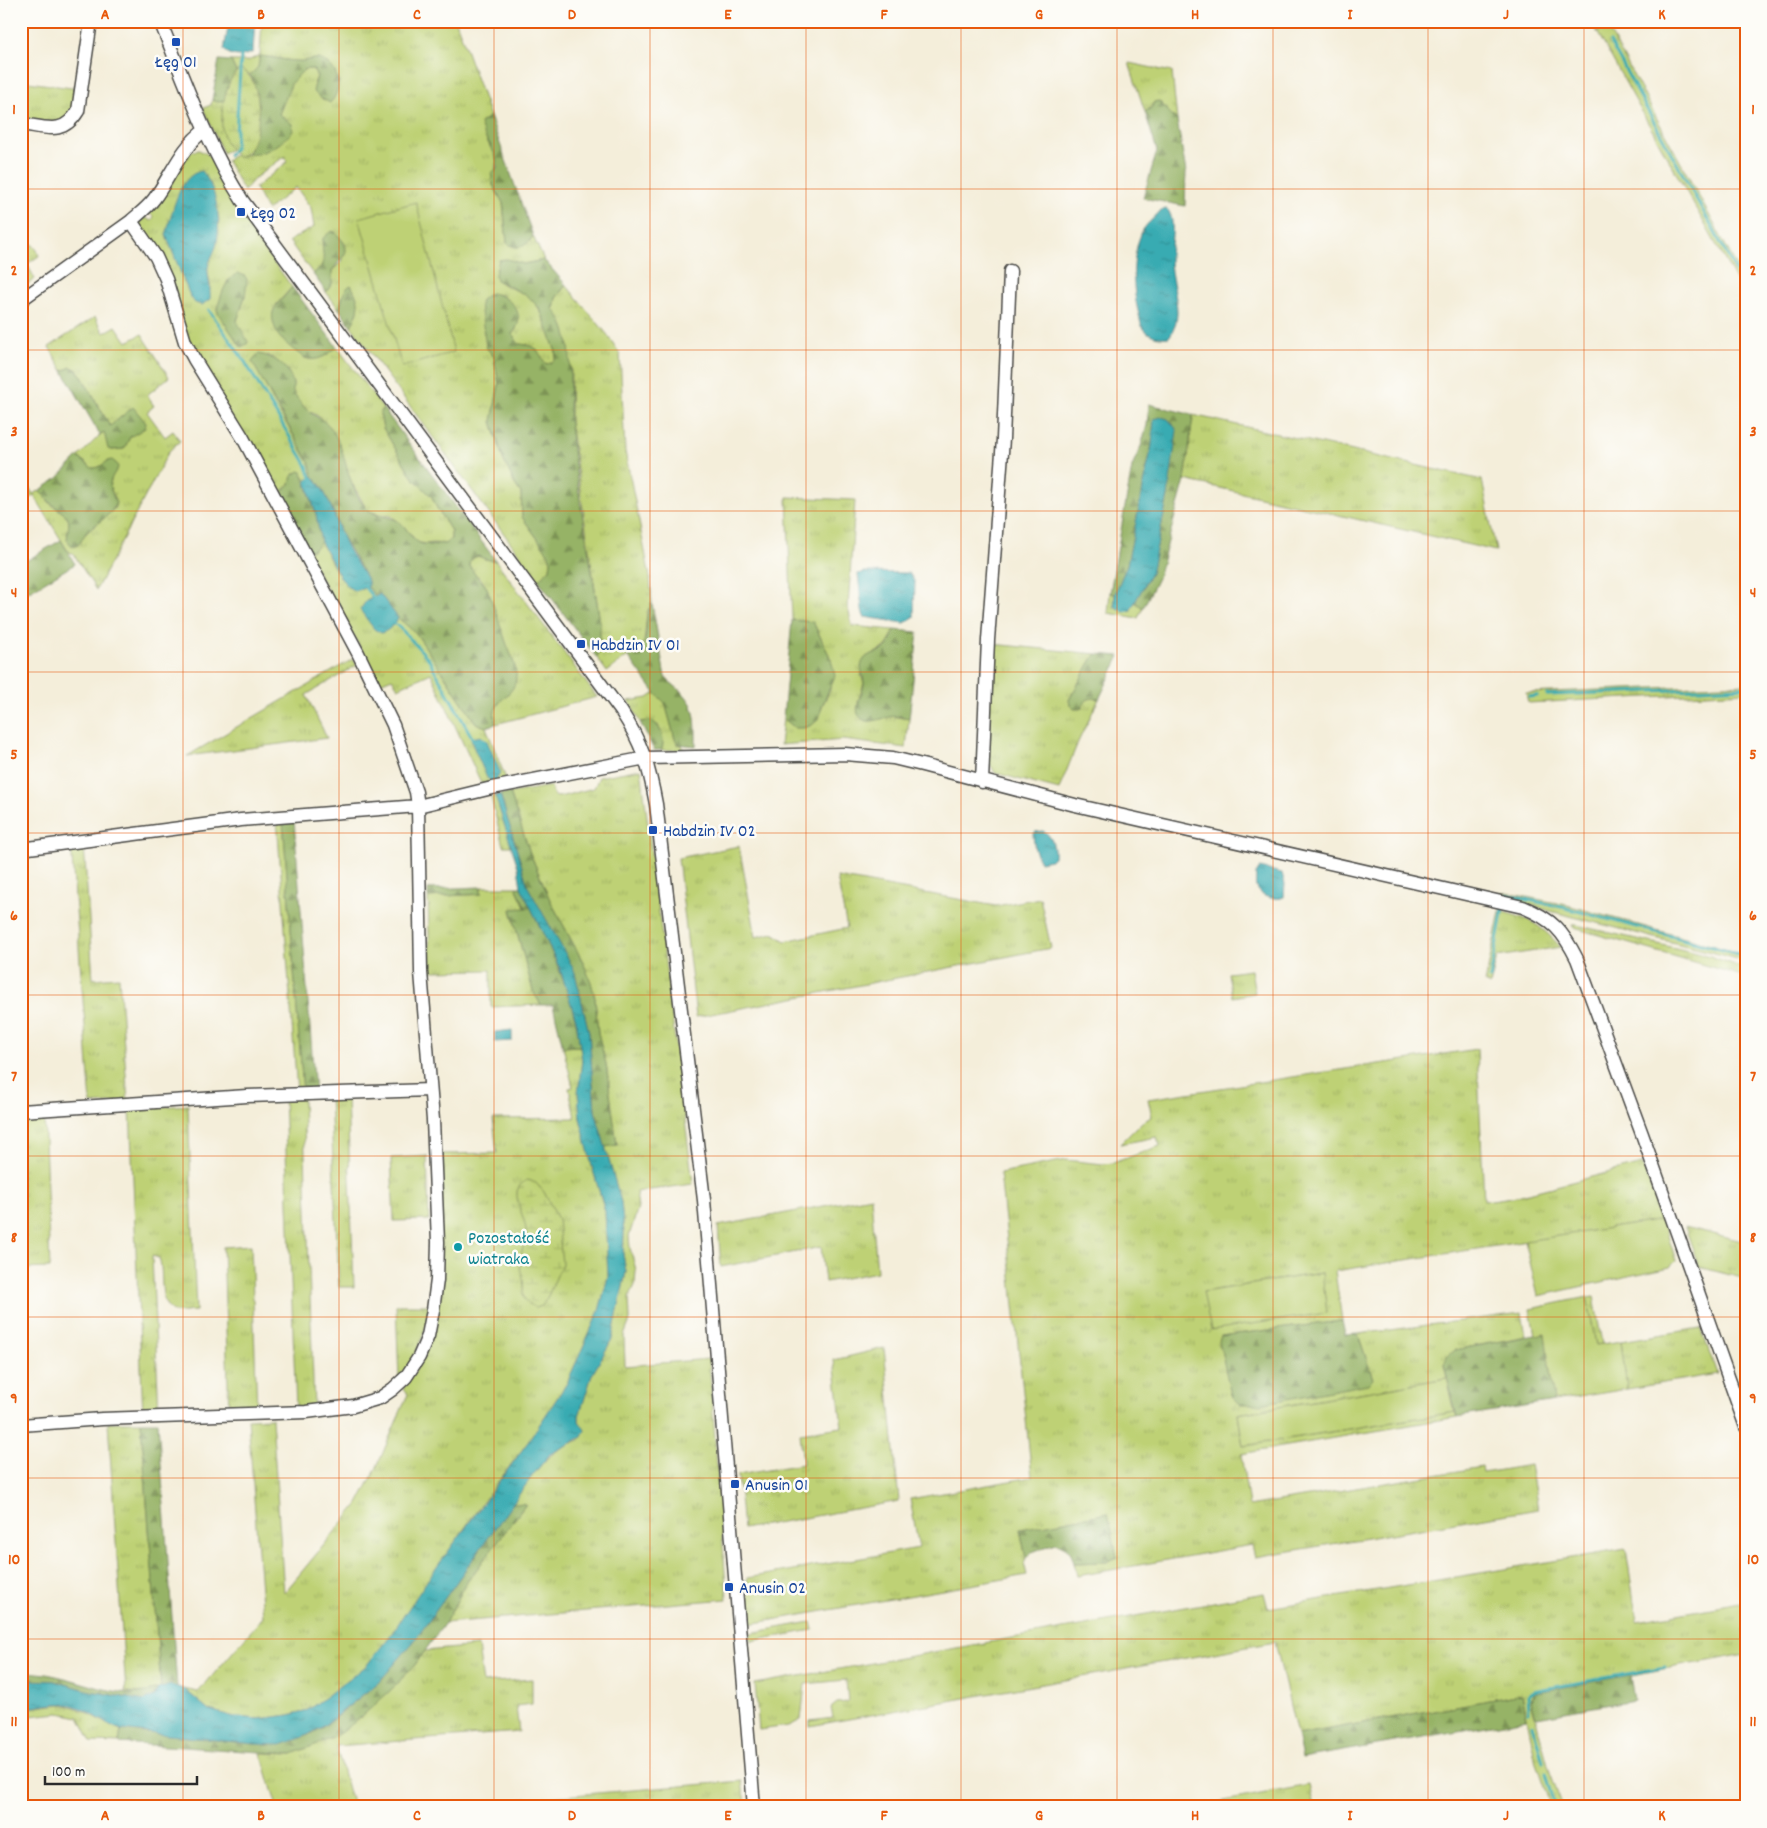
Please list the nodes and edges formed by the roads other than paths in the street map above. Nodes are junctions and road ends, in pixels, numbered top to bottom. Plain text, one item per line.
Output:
1 (91, 21) edge
2 (160, 21) edge
3 (21, 124) edge
4 (205, 130) junction
5 (132, 221) junction
6 (1010, 271) dead end
7 (21, 300) edge
8 (646, 758) junction
9 (982, 782) junction
10 (418, 806) junction
11 (21, 849) edge
12 (430, 1090) junction
13 (21, 1111) edge
14 (21, 1425) edge
15 (1746, 1427) edge
16 (754, 1807) edge

1 - 3 street
2 - 4 street
4 - 5 street
4 - 8 street
5 - 7 street
5 - 10 street
6 - 9 street
8 - 9 street
8 - 10 street
8 - 16 street
9 - 15 street
10 - 11 street
10 - 12 street
12 - 13 street
12 - 14 street

